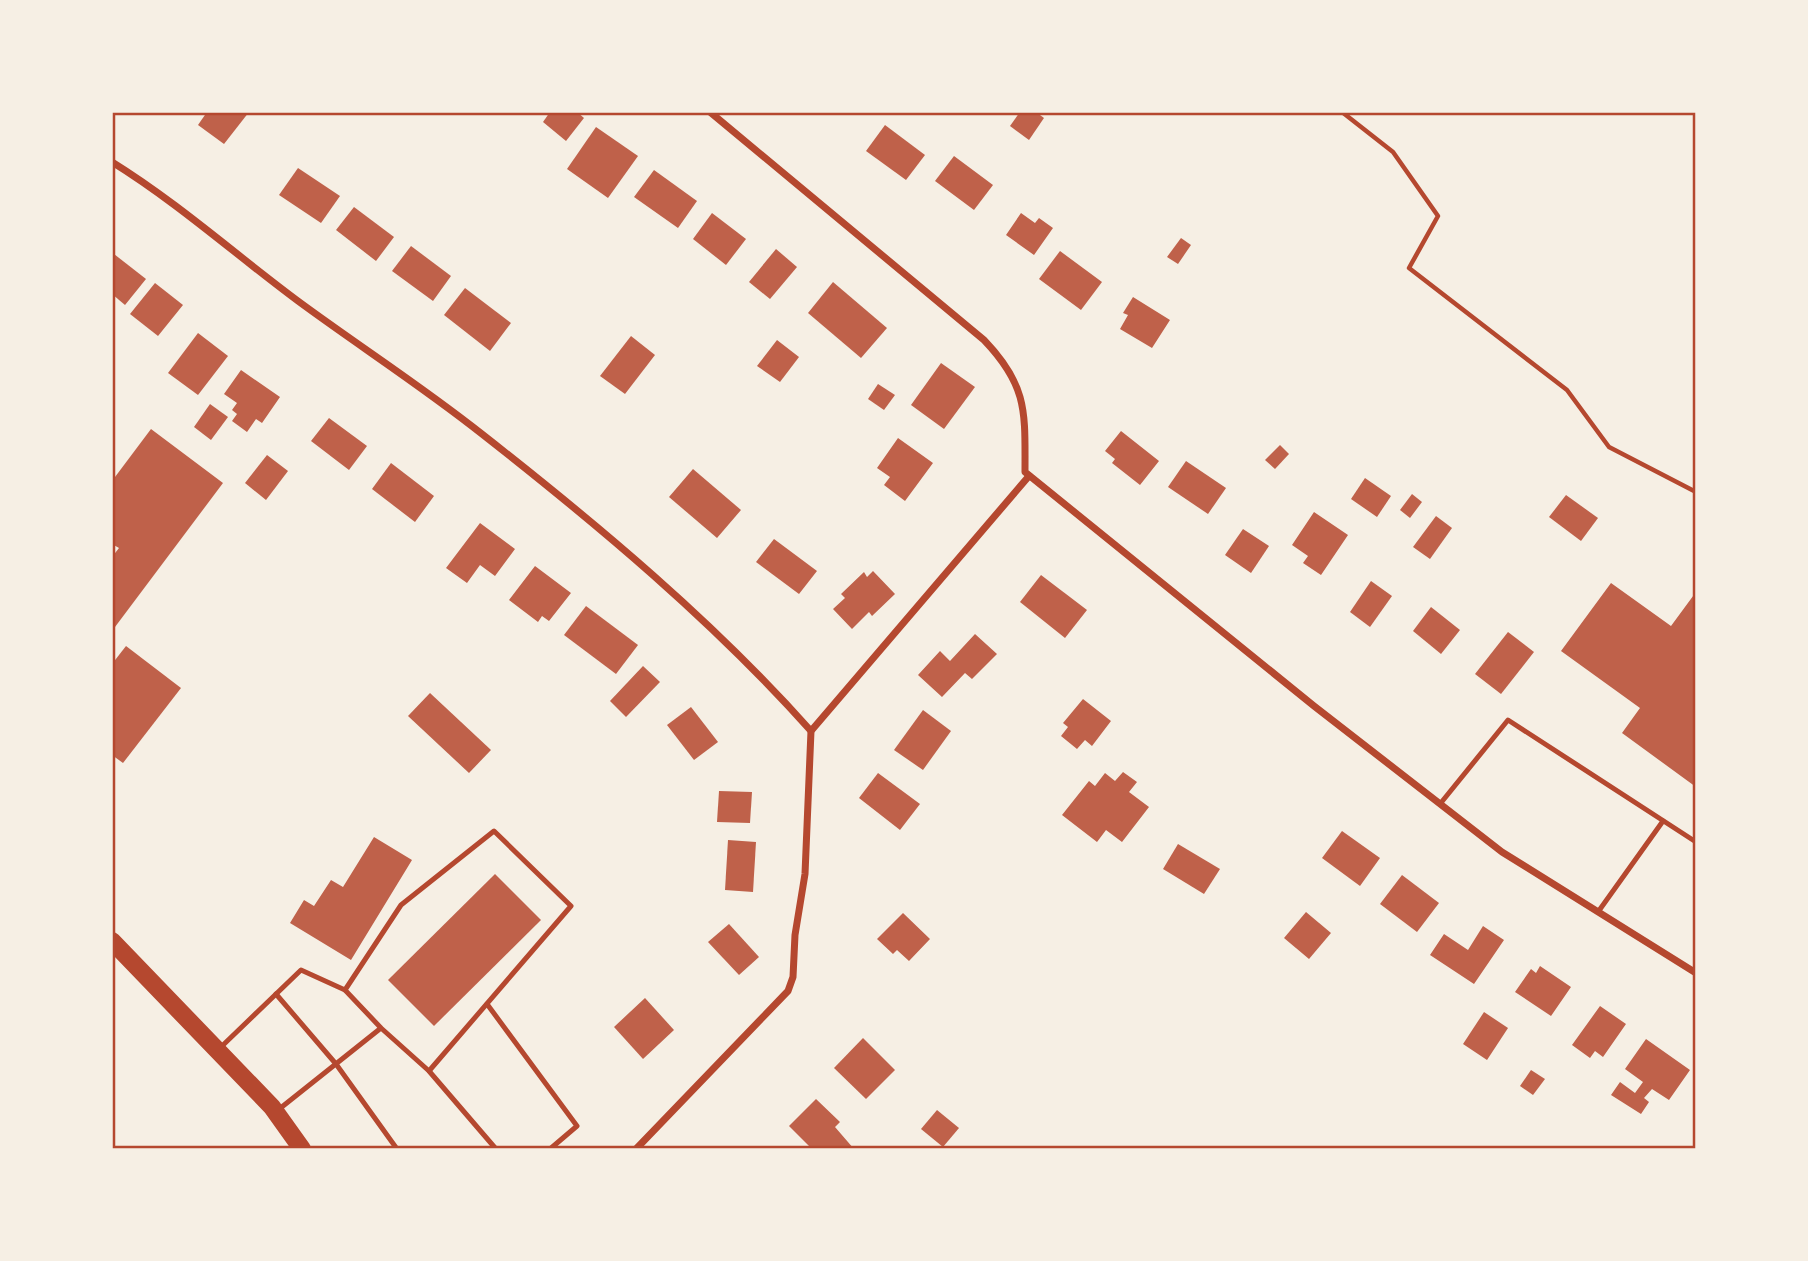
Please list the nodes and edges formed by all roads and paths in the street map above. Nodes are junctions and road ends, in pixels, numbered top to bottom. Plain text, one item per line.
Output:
1 (710, 112) edge
2 (1342, 112) edge
3 (112, 162) edge
4 (1029, 476) junction
5 (1696, 492) edge
6 (811, 731) junction
7 (1440, 804) junction
8 (1663, 821) junction
9 (1696, 842) edge
10 (1598, 912) junction
11 (112, 941) edge
12 (1696, 973) edge
13 (345, 990) junction
14 (276, 994) junction
15 (487, 1003) junction
16 (381, 1028) junction
17 (218, 1050) junction
18 (336, 1064) junction
19 (429, 1071) junction
20 (275, 1112) junction
21 (302, 1149) edge
22 (397, 1149) edge
23 (496, 1149) edge
24 (550, 1149) edge
25 (636, 1149) edge

1 - 4 street
2 - 5 path
3 - 6 street
4 - 6 street
4 - 7 street
6 - 25 street
7 - 8 lane
7 - 10 street
8 - 9 lane
8 - 10 lane
10 - 12 street
11 - 17 main road
13 - 14 lane
13 - 15 lane
13 - 16 lane
14 - 17 lane
14 - 18 lane
15 - 19 lane
15 - 24 lane
16 - 18 lane
16 - 19 lane
17 - 20 main road
18 - 20 lane
18 - 22 lane
19 - 23 lane
20 - 21 main road

